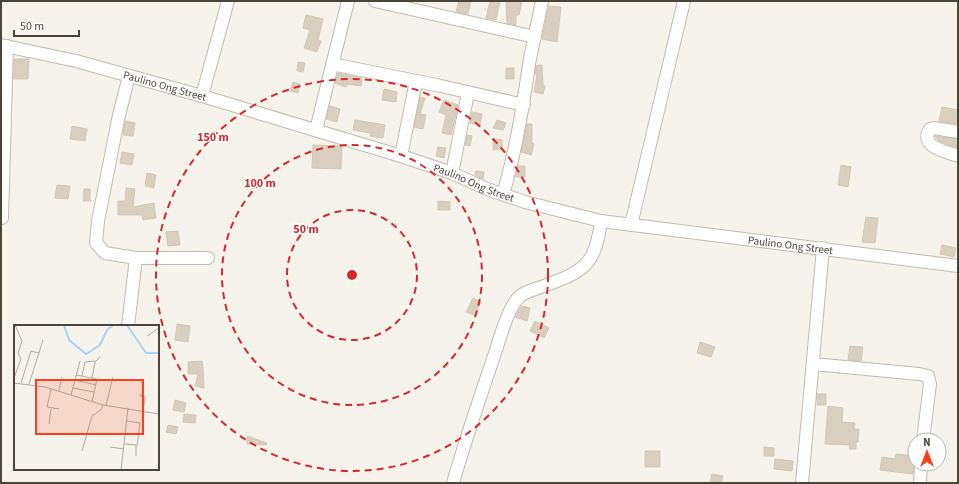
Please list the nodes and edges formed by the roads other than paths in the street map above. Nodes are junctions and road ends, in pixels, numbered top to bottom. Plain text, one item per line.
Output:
1 (228, 1) edge
2 (348, 1) edge
3 (375, 1) edge
4 (542, 1) edge
5 (684, 1) edge
6 (535, 37) junction
7 (4, 45) edge
8 (332, 64) junction
9 (129, 76) junction
10 (416, 81) junction
11 (468, 93) junction
12 (202, 96) junction
13 (524, 105) junction
14 (316, 130) junction
15 (958, 132) edge
16 (401, 156) junction
17 (958, 156) edge
18 (452, 173) junction
19 (503, 194) junction
20 (2, 218) edge
21 (601, 221) junction
22 (631, 225) junction
23 (823, 248) junction
24 (136, 258) junction
25 (208, 258) dead end
26 (958, 266) edge
27 (128, 325) edge
28 (813, 364) junction
29 (924, 432) edge
30 (921, 472) edge
31 (453, 483) edge
32 (802, 483) edge
33 (920, 483) edge

1 - 12 street
2 - 8 street
3 - 6 street
4 - 6 street
5 - 22 street
6 - 13 street
7 - 9 street, Paulino Ong Street
7 - 20 street
8 - 10 street
8 - 14 street
9 - 12 street, Paulino Ong Street
9 - 24 street
10 - 11 street
10 - 16 street
11 - 13 street
11 - 18 street
12 - 14 street, Paulino Ong Street
13 - 19 street
14 - 16 street, Paulino Ong Street
15 - 17 street
16 - 18 street, Paulino Ong Street
18 - 19 street, Paulino Ong Street
19 - 21 street, Paulino Ong Street
21 - 22 street, Paulino Ong Street
21 - 31 street
22 - 23 street, Paulino Ong Street
23 - 26 street, Paulino Ong Street
23 - 28 street
24 - 25 street
24 - 27 street
28 - 29 street
28 - 32 street
30 - 33 street

